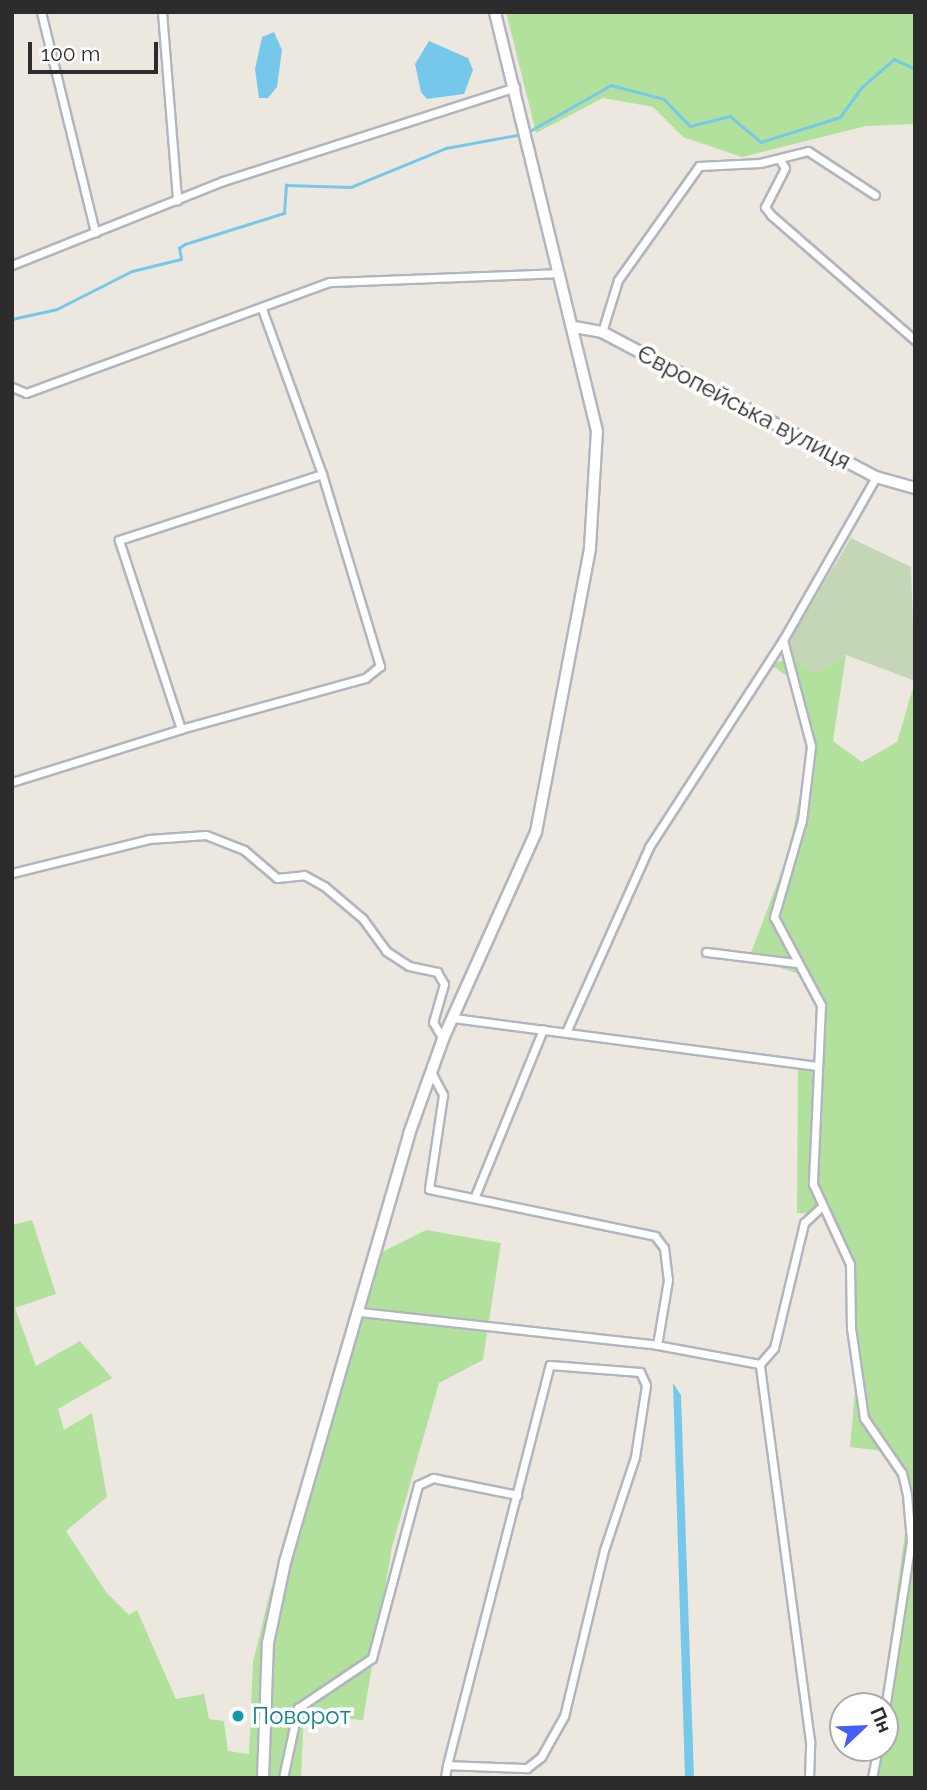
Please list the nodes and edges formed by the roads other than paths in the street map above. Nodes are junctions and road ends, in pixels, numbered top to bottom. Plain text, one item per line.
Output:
1 (41, 12) edge
2 (162, 12) edge
3 (495, 12) edge
4 (515, 87) junction
5 (780, 160) junction
6 (875, 195) dead end
7 (177, 200) junction
8 (95, 232) junction
9 (12, 265) edge
10 (559, 273) junction
11 (262, 309) junction
12 (574, 327) junction
13 (602, 332) junction
14 (915, 340) edge
15 (12, 387) edge
16 (322, 474) junction
17 (876, 477) junction
18 (915, 488) edge
19 (783, 640) junction
20 (181, 729) junction
21 (12, 782) edge
22 (12, 873) edge
23 (706, 952) dead end
24 (795, 963) junction
25 (453, 1018) junction
26 (543, 1029) junction
27 (566, 1032) junction
28 (443, 1039) junction
29 (816, 1066) junction
30 (431, 1072) junction
31 (475, 1196) junction
32 (820, 1208) junction
33 (360, 1312) junction
34 (657, 1345) junction
35 (760, 1364) junction
36 (517, 1495) junction
37 (887, 1692) edge
38 (447, 1765) junction
39 (263, 1778) edge
40 (284, 1778) edge
41 (444, 1778) edge
42 (809, 1778) edge

1 - 8 street
2 - 7 street
3 - 4 main road
4 - 7 street
4 - 10 main road
5 - 6 street
5 - 13 street
5 - 14 street
7 - 8 street
8 - 9 street
10 - 11 street
10 - 12 main road
11 - 15 street
11 - 16 street
12 - 13 main road, Європейська вулиця
12 - 25 main road
13 - 17 main road, Європейська вулиця
16 - 20 street
16 - 20 street
17 - 18 main road, Європейська вулиця
17 - 19 street
19 - 24 street
19 - 27 street
20 - 21 street
22 - 28 street
23 - 24 street
24 - 29 street
25 - 26 street
25 - 28 main road
26 - 27 street
26 - 31 street
27 - 29 street
28 - 30 main road
29 - 32 street
30 - 31 street
30 - 33 main road
31 - 34 street
32 - 35 street
32 - 37 street
33 - 34 street
33 - 39 main road
34 - 35 street
35 - 42 street
36 - 38 street
36 - 38 street
36 - 40 street
38 - 41 street

